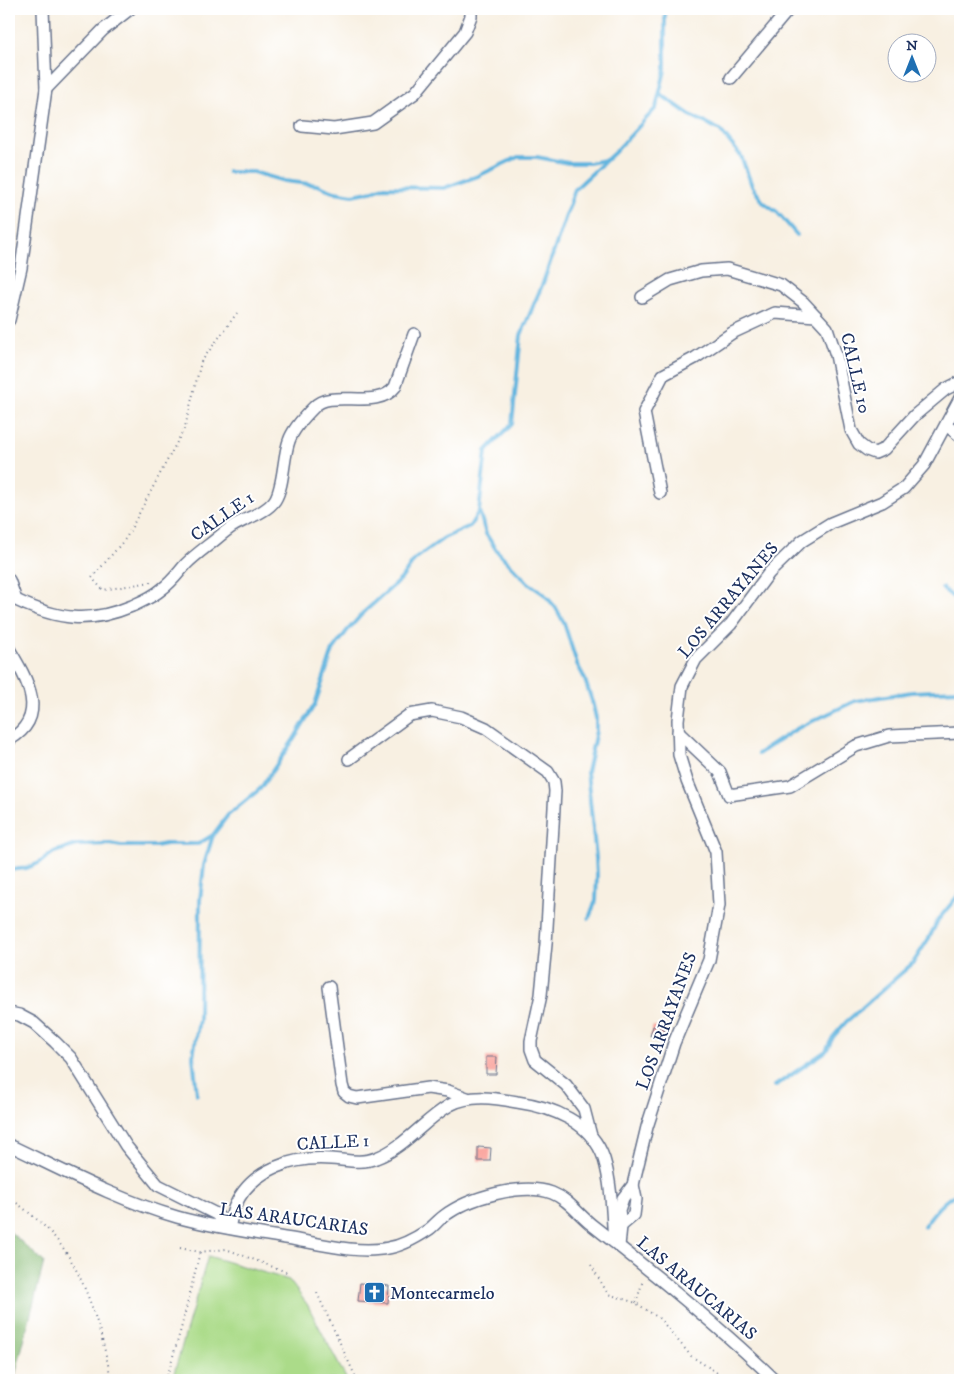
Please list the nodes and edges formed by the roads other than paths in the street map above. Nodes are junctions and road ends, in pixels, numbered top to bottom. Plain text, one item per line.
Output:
1 (44, 9) edge
2 (130, 9) edge
3 (471, 9) edge
4 (788, 9) edge
5 (731, 78) dead end
6 (46, 89) junction
7 (302, 126) dead end
8 (642, 297) dead end
9 (816, 316) junction
10 (9, 320) edge
11 (414, 334) dead end
12 (960, 382) edge
13 (960, 398) edge
14 (946, 425) junction
15 (960, 436) edge
16 (660, 493) dead end
17 (9, 580) edge
18 (9, 649) edge
19 (678, 732) junction
20 (960, 733) edge
21 (9, 740) edge
22 (349, 759) dead end
23 (329, 987) dead end
24 (9, 1013) edge
25 (467, 1098) junction
26 (591, 1136) junction
27 (9, 1145) edge
28 (229, 1228) junction
29 (617, 1244) junction
30 (775, 1380) edge

1 - 6 street
2 - 6 street
3 - 7 street
4 - 5 street
6 - 10 street
8 - 9 street, CALLE 10
9 - 12 street, CALLE 10
9 - 16 street
11 - 17 street, CALLE 1
13 - 14 street, LOS ARRAYANES
14 - 15 street
14 - 19 street, LOS ARRAYANES
18 - 21 street
19 - 20 street
19 - 29 street, LOS ARRAYANES
22 - 26 street
23 - 25 street
24 - 28 street
25 - 26 street, CALLE 1
25 - 28 street, CALLE 1
26 - 29 street, CALLE 1
27 - 28 street, LAS ARAUCARIAS
28 - 29 street, LAS ARAUCARIAS
29 - 30 street, LAS ARAUCARIAS

